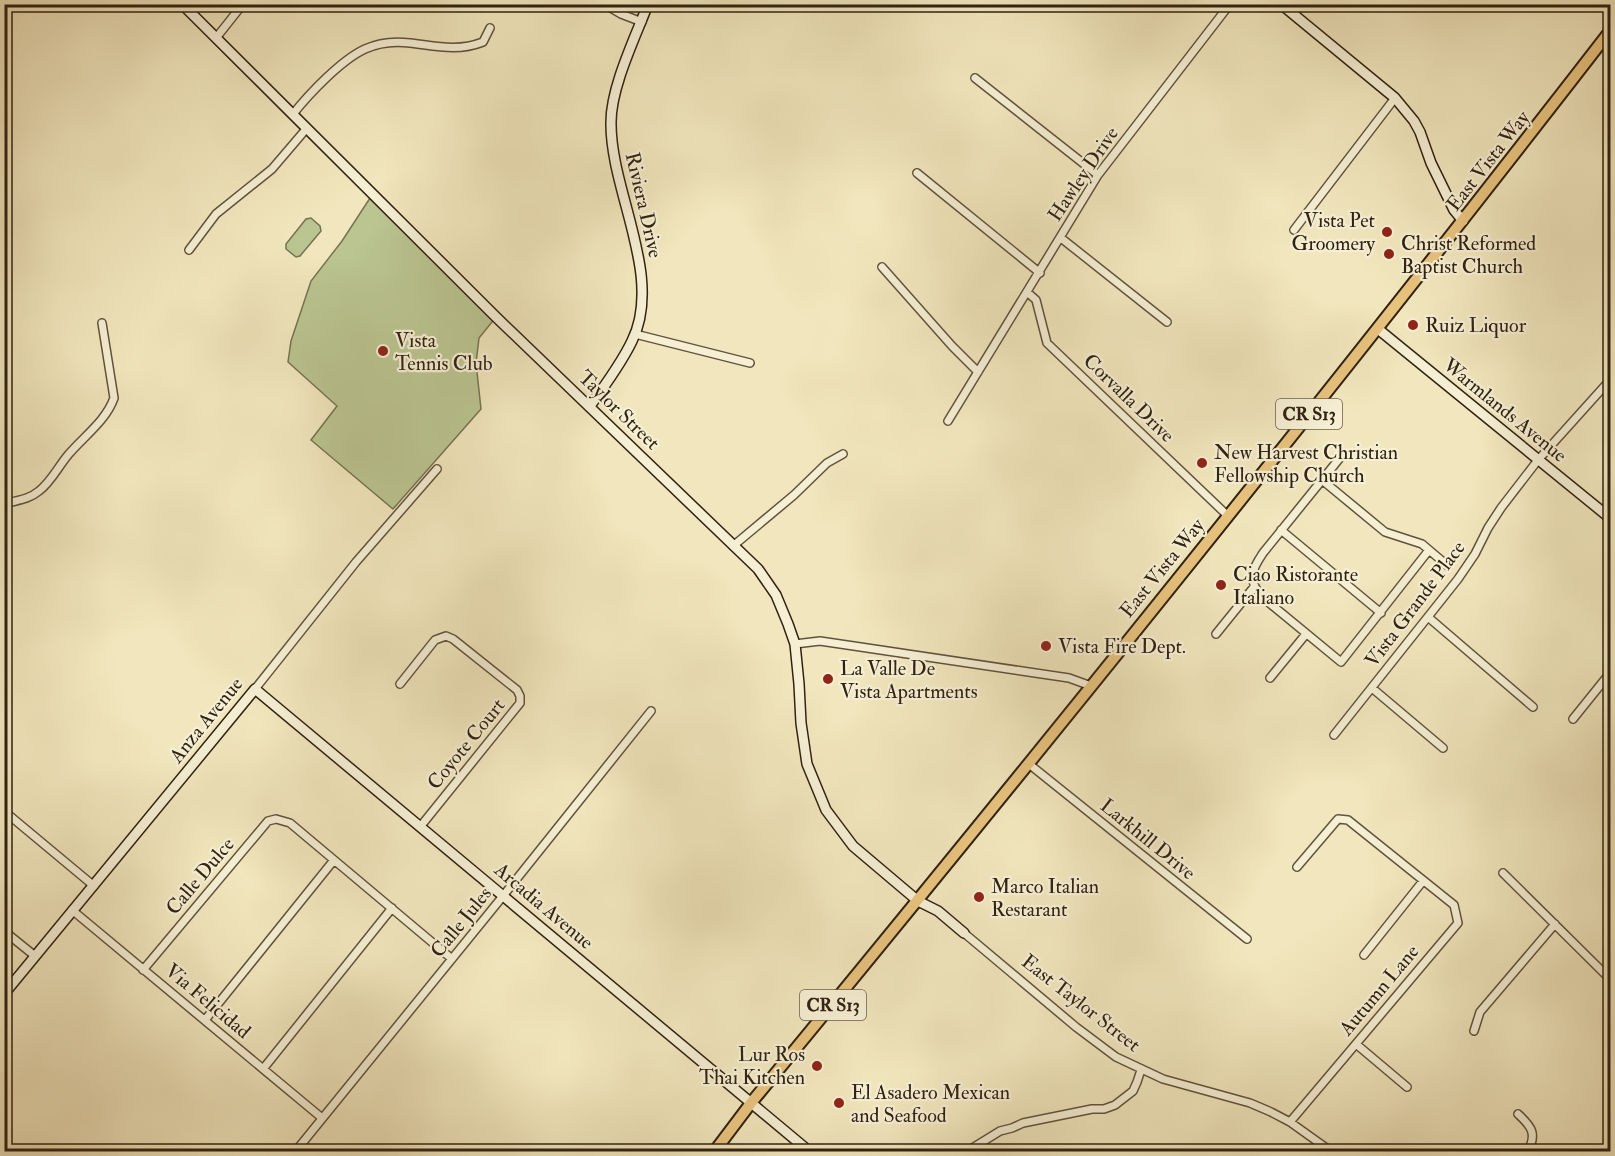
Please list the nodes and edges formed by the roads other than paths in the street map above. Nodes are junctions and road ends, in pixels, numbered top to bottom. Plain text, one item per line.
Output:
1 (182, 4) edge
2 (243, 4) edge
3 (604, 4) edge
4 (648, 4) edge
5 (1230, 4) edge
6 (1281, 4) edge
7 (642, 22) junction
8 (490, 28) dead end
9 (1611, 32) edge
10 (216, 38) junction
11 (975, 78) dead end
12 (1395, 98) junction
13 (293, 114) junction
14 (306, 128) junction
15 (917, 173) dead end
16 (1098, 175) junction
17 (1463, 221) junction
18 (1294, 230) dead end
19 (1061, 238) junction
20 (189, 250) dead end
21 (882, 267) dead end
22 (1040, 273) junction
23 (1027, 292) junction
24 (1167, 322) dead end
25 (102, 323) dead end
26 (1378, 329) junction
27 (635, 334) junction
28 (750, 363) dead end
29 (978, 372) junction
30 (1611, 380) edge
31 (590, 406) junction
32 (948, 420) dead end
33 (843, 454) dead end
34 (1339, 459) dead end
35 (1538, 460) junction
36 (437, 469) dead end
37 (1322, 480) junction
38 (4, 504) edge
39 (1228, 516) junction
40 (1611, 518) edge
41 (1281, 530) junction
42 (733, 546) junction
43 (1429, 550) junction
44 (1448, 566) dead end
45 (1254, 587) junction
46 (1381, 613) junction
47 (1428, 617) junction
48 (1216, 634) dead end
49 (1306, 634) junction
50 (795, 644) junction
51 (1611, 673) edge
52 (1270, 678) dead end
53 (400, 684) dead end
54 (1091, 686) junction
55 (1371, 688) junction
56 (255, 689) junction
57 (1533, 707) dead end
58 (651, 711) dead end
59 (1573, 719) dead end
60 (1334, 735) dead end
61 (1443, 748) dead end
62 (1029, 765) junction
63 (4, 811) edge
64 (420, 827) junction
65 (334, 860) junction
66 (1297, 867) dead end
67 (1503, 873) dead end
68 (1423, 881) junction
69 (94, 886) junction
70 (503, 896) junction
71 (918, 901) junction
72 (392, 908) junction
73 (72, 910) junction
74 (1555, 924) junction
75 (4, 931) edge
76 (964, 933) joint
77 (1247, 939) dead end
78 (1364, 955) dead end
79 (35, 956) junction
80 (452, 958) junction
81 (143, 970) junction
82 (1611, 979) edge
83 (4, 994) edge
84 (205, 1020) junction
85 (1474, 1031) dead end
86 (1356, 1044) junction
87 (263, 1069) junction
88 (1141, 1070) junction
89 (1407, 1087) dead end
90 (751, 1103) junction
91 (1518, 1114) dead end
92 (322, 1118) junction
93 (1290, 1122) junction
94 (295, 1152) edge
95 (714, 1152) edge
96 (810, 1152) edge
97 (966, 1152) edge
98 (1332, 1152) edge
99 (1527, 1152) edge

1 - 10 street, Taylor Street
2 - 10 street
3 - 7 street
4 - 7 street, Riviera Drive
5 - 16 street, Hawley Drive
6 - 12 street
7 - 27 street, Riviera Drive
8 - 13 street
9 - 17 main road, East Vista Way / CR S13
10 - 13 street, Taylor Street
11 - 16 street
12 - 17 street
12 - 18 street
13 - 14 street, Taylor Street
14 - 20 street
14 - 31 street, Taylor Street
15 - 22 street
16 - 19 street, Hawley Drive
17 - 26 main road, East Vista Way / CR S13
19 - 22 street, Hawley Drive
19 - 24 street
21 - 29 street
22 - 23 street, Hawley Drive
23 - 29 street, Hawley Drive
23 - 39 street, Corvalla Drive
25 - 38 street
26 - 35 street, Warmlands Avenue
26 - 39 main road, East Vista Way / CR S13
27 - 28 street
27 - 31 street, Riviera Drive
29 - 32 street, Hawley Drive
30 - 35 street, Vista Grande Place
31 - 42 street, Taylor Street
33 - 42 street
34 - 37 street
35 - 40 street, Warmlands Avenue
35 - 47 street, Vista Grande Place
36 - 56 street, Anza Avenue
37 - 41 street
37 - 43 street
39 - 54 main road, East Vista Way / CR S13
41 - 45 street
41 - 46 street
42 - 50 street, Taylor Street
43 - 44 street
43 - 46 street
45 - 48 street
45 - 49 street
46 - 49 street
47 - 55 street, Vista Grande Place
47 - 57 street
49 - 52 street
50 - 54 street
50 - 71 street, Taylor Street
51 - 59 street
53 - 64 street, Coyote Court
54 - 62 main road, East Vista Way / CR S13
55 - 60 street, Vista Grande Place
55 - 61 street
56 - 64 street, Arcadia Avenue
56 - 69 street, Anza Avenue
58 - 70 street, Calle Jules
62 - 71 main road, East Vista Way / CR S13
62 - 77 street, Larkhill Drive
63 - 69 street
64 - 70 street, Arcadia Avenue
65 - 72 street
65 - 81 street, Calle Dulce
65 - 84 street
66 - 68 street, Autumn Lane
67 - 74 street
68 - 78 street, Autumn Lane
68 - 86 street, Autumn Lane
69 - 73 street, Anza Avenue
70 - 80 street, Calle Jules
70 - 90 street, Arcadia Avenue
71 - 76 street, East Taylor Street
71 - 90 main road, East Vista Way / CR S13
72 - 80 street
72 - 87 street
73 - 79 street, Anza Avenue
73 - 81 street, Via Felicidad
74 - 82 street
74 - 85 street
75 - 79 street
76 - 88 street, East Taylor Street
79 - 83 street, Anza Avenue
80 - 92 street, Calle Jules
81 - 84 street, Via Felicidad
84 - 87 street, Via Felicidad
86 - 89 street
86 - 93 street, Autumn Lane
87 - 92 street, Via Felicidad
88 - 93 street, East Taylor Street
88 - 97 street
90 - 95 main road, East Vista Way / CR S13
90 - 96 street, Arcadia Avenue
91 - 99 street
92 - 94 street, Calle Jules
93 - 98 street, East Taylor Street

